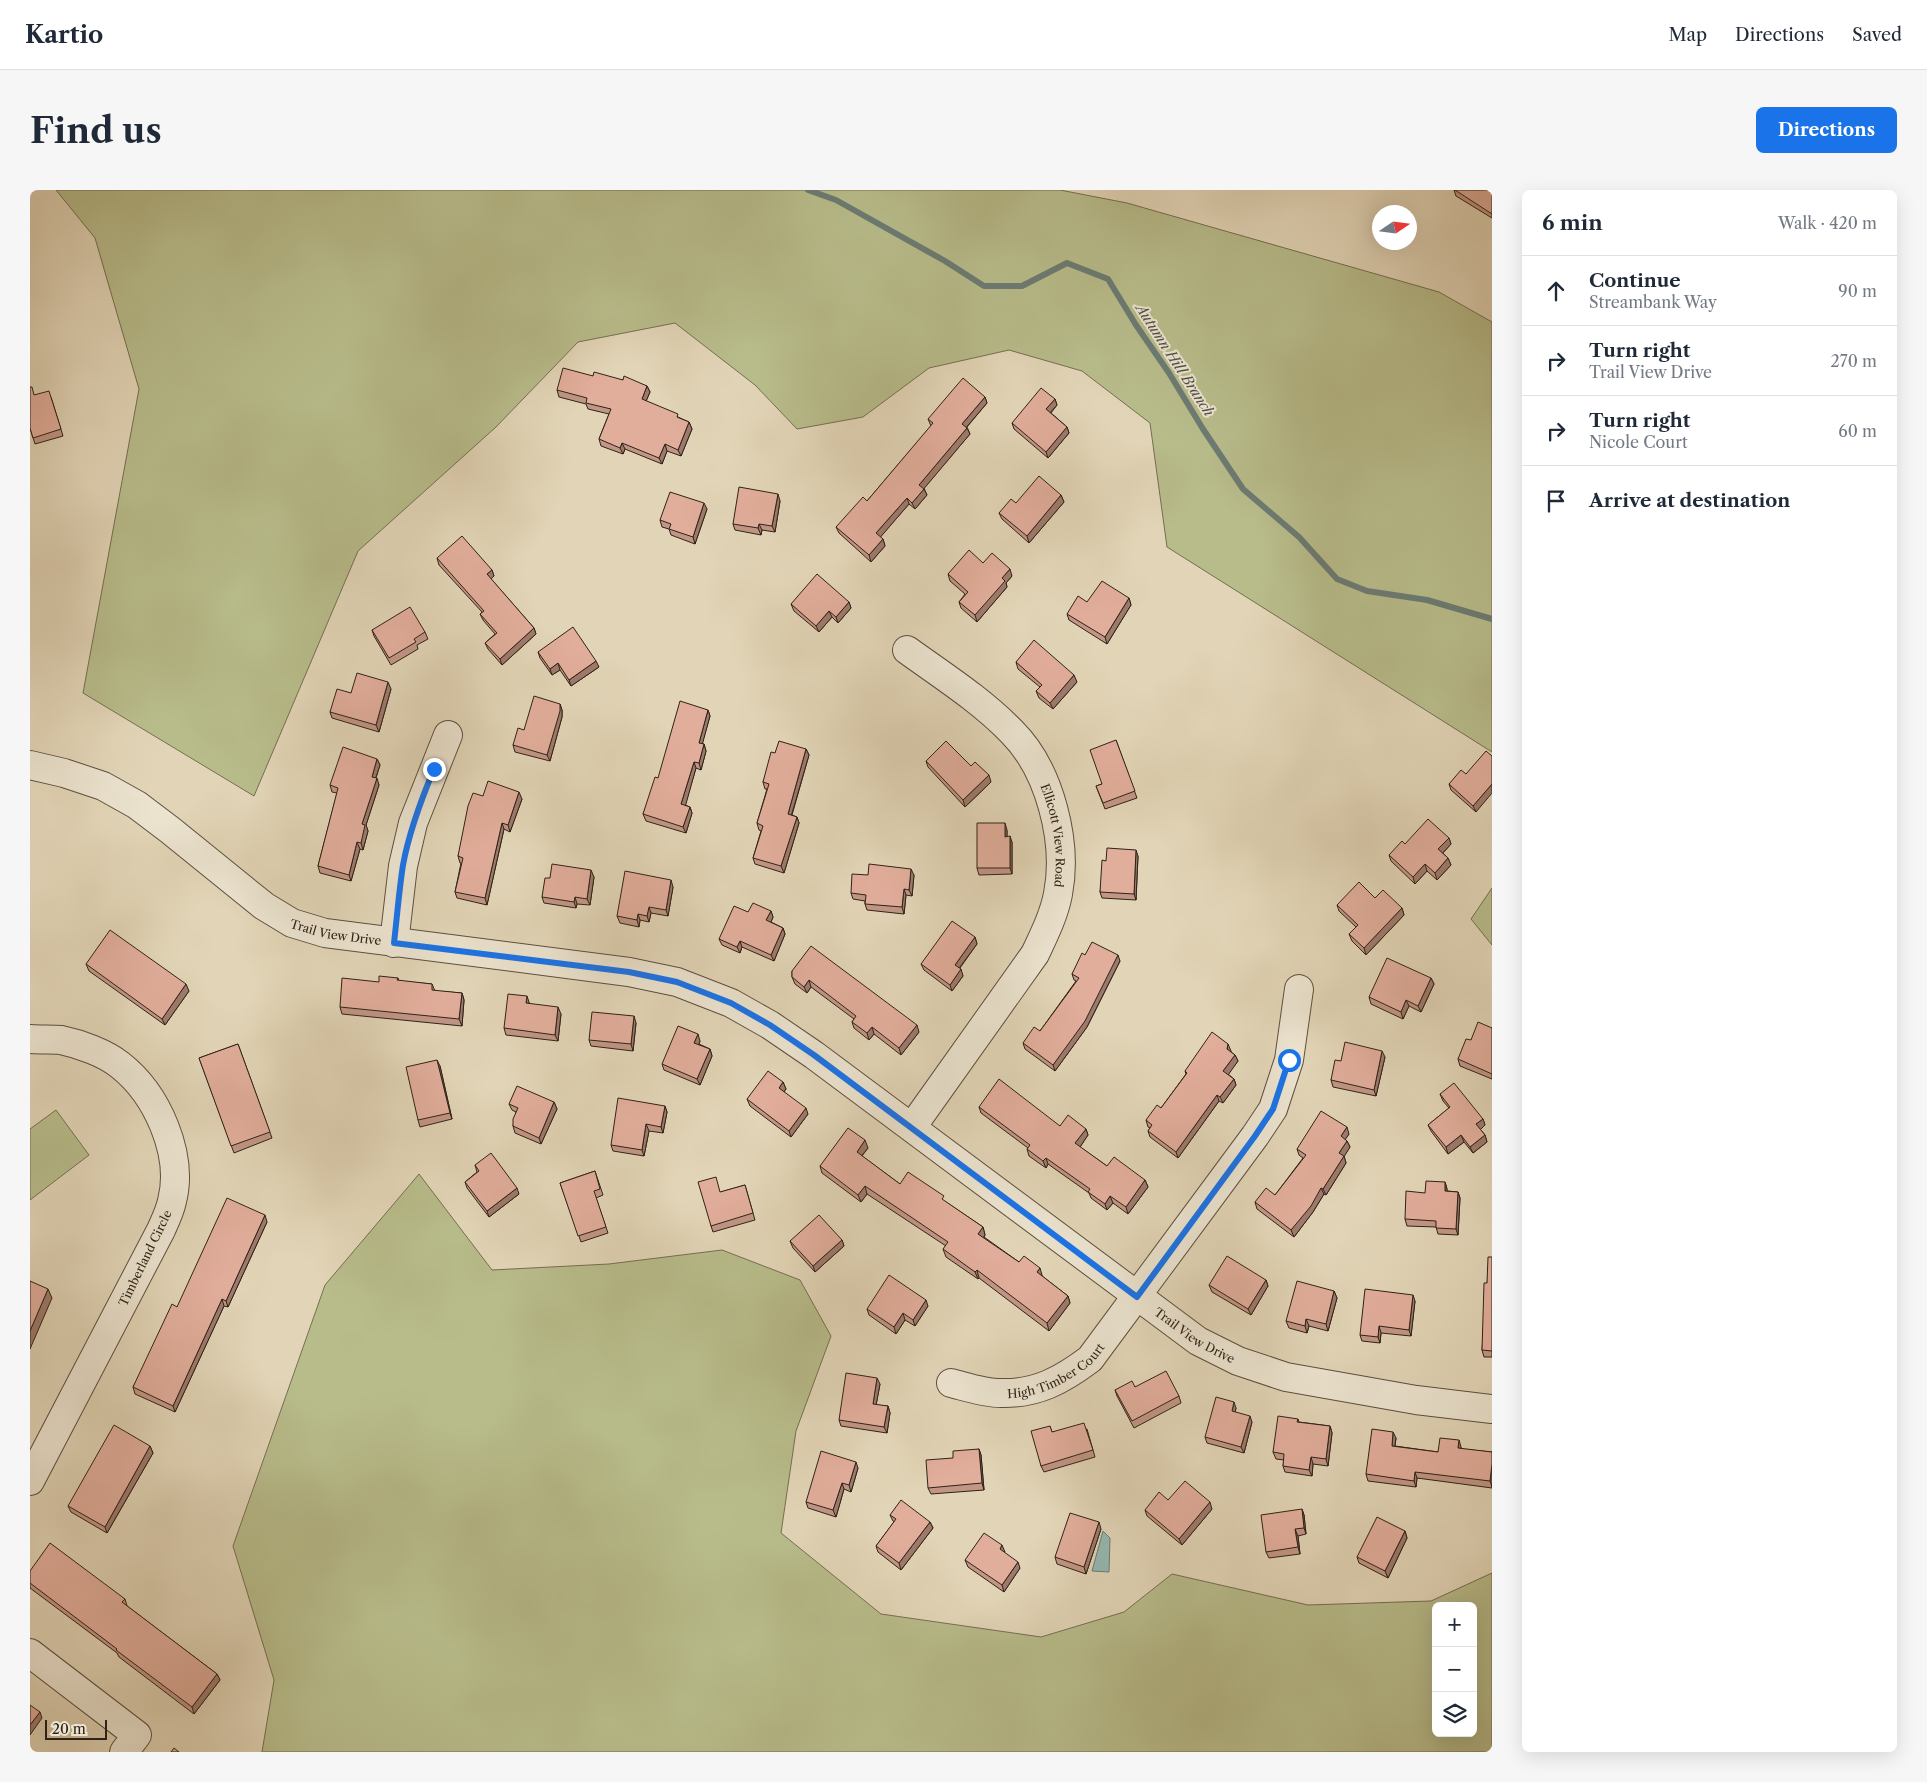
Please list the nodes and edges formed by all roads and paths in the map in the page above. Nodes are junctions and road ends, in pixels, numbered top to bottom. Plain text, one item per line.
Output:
1 (907, 650) dead end
2 (448, 735) dead end
3 (30, 765) edge
4 (394, 943) junction
5 (1299, 989) dead end
6 (30, 1039) edge
7 (912, 1127) junction
8 (1137, 1297) junction
9 (951, 1383) dead end
10 (1492, 1409) edge
11 (30, 1481) edge
12 (30, 1653) edge
13 (124, 1752) edge

1 - 7 street, Ellicott View Road
2 - 4 street
3 - 4 street, Trail View Drive
4 - 7 street, Trail View Drive
5 - 8 street, High Timber Court
6 - 11 street, Timberland Circle
7 - 8 street, Trail View Drive
8 - 9 street, High Timber Court
8 - 10 street, Trail View Drive
12 - 13 street

